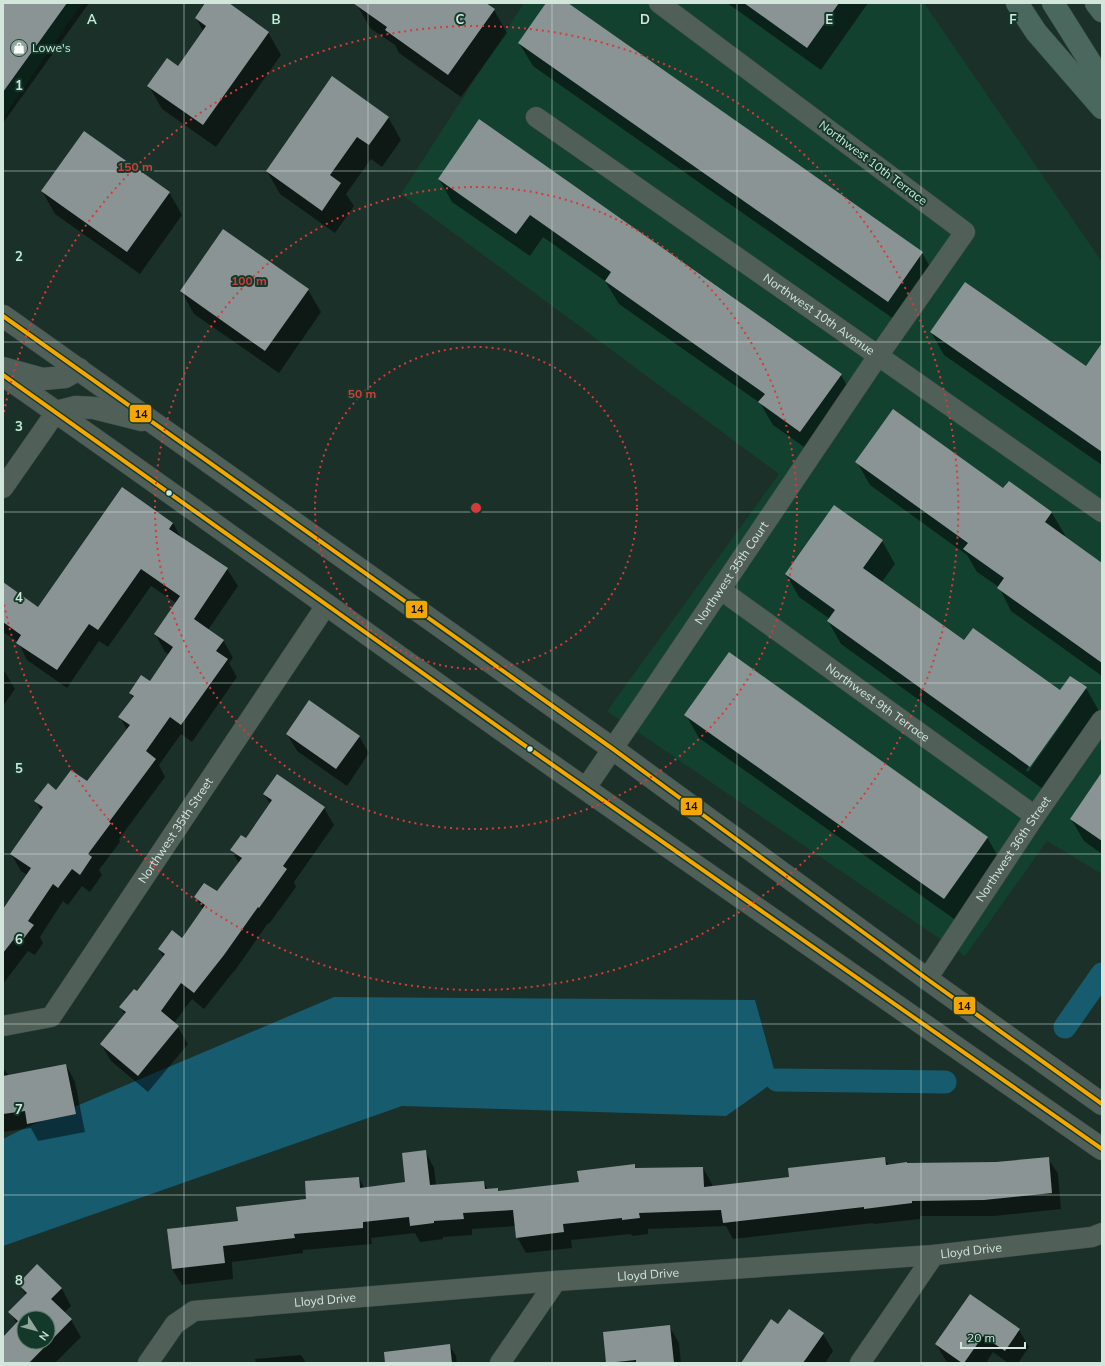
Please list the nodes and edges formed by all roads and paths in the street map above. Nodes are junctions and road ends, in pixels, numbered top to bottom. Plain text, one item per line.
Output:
1 (659, 3) edge
2 (1017, 3) edge
3 (1052, 3) edge
4 (1096, 3) edge
5 (1102, 10) edge
6 (1102, 82) edge
7 (1102, 108) edge
8 (536, 117) dead end
9 (3, 316) edge
10 (878, 356) junction
11 (3, 368) edge
12 (79, 369) junction
13 (3, 375) edge
14 (56, 412) junction
15 (153, 423) junction
16 (3, 488) edge
17 (1102, 512) edge
18 (721, 590) junction
19 (327, 604) junction
20 (1102, 720) edge
21 (613, 749) junction
22 (585, 789) junction
23 (1035, 816) junction
24 (927, 979) junction
25 (3, 1026) edge
26 (1102, 1104) edge
27 (1102, 1149) edge
28 (1102, 1233) edge
29 (934, 1255) junction
30 (556, 1281) junction
31 (148, 1363) edge
32 (500, 1363) edge
33 (860, 1363) edge

1 - 10 street, Northwest 10th Terrace
2 - 7 highway
3 - 6 highway
4 - 5 highway
8 - 10 street, Northwest 10th Avenue
9 - 12 main road
10 - 17 street, Northwest 10th Avenue
10 - 18 street, Northwest 35th Court
11 - 12 main road
12 - 15 main road
13 - 14 main road
14 - 15 main road
14 - 16 street
14 - 19 main road
15 - 21 main road
18 - 21 street, Northwest 35th Court
18 - 23 street, Northwest 9th Terrace
19 - 22 main road
19 - 25 street, Northwest 35th Street
20 - 23 street, Northwest 36th Street
21 - 22 street, Northwest 35th Court
21 - 24 main road
22 - 27 main road
23 - 24 street, Northwest 36th Street
24 - 26 main road
28 - 29 street, Lloyd Drive
29 - 30 street, Lloyd Drive
29 - 33 street
30 - 31 street, Lloyd Drive
30 - 32 street

